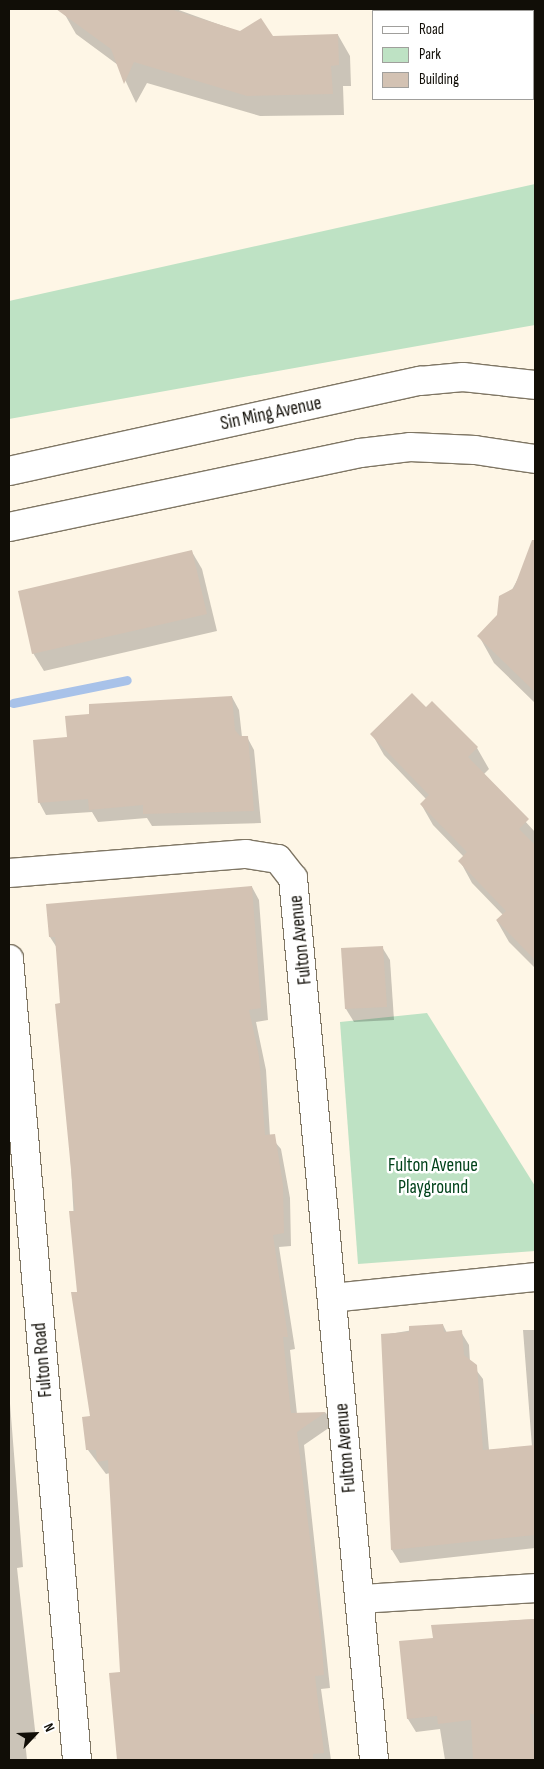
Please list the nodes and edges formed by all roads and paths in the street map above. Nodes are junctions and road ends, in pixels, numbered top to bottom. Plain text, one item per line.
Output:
1 (535, 385) edge
2 (535, 459) edge
3 (9, 471) edge
4 (9, 527) edge
5 (9, 873) edge
6 (9, 960) edge
7 (535, 1277) edge
8 (332, 1298) junction
9 (535, 1588) edge
10 (361, 1599) junction
11 (77, 1760) edge
12 (374, 1760) edge

1 - 3 street, Sin Ming Avenue
2 - 4 street
5 - 8 street, Fulton Avenue
6 - 11 street, Fulton Road
7 - 8 street
8 - 10 street, Fulton Avenue
9 - 10 street
10 - 12 street, Fulton Avenue

